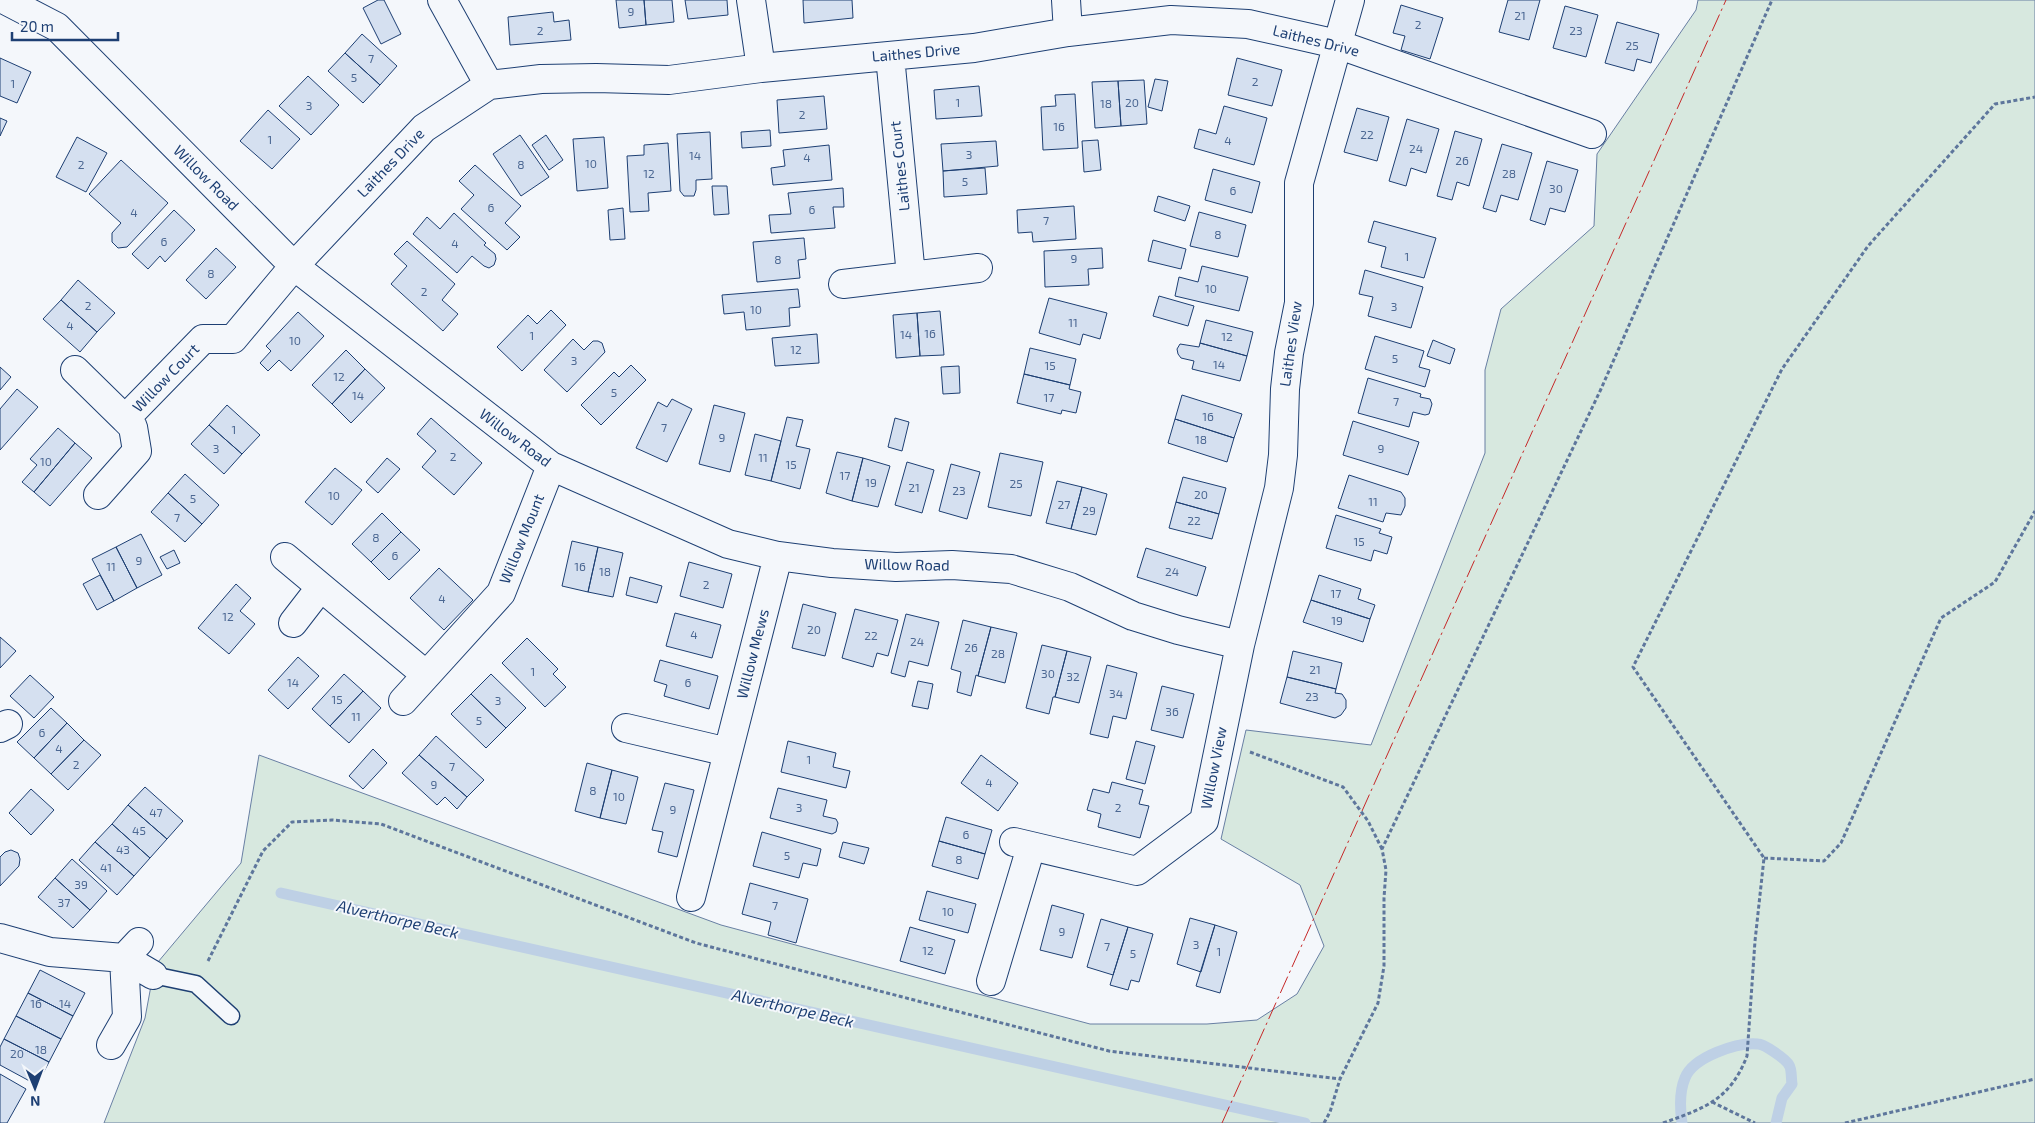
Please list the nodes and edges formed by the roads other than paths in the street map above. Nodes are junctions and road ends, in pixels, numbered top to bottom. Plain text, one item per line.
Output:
1 (5, 0) edge
2 (442, 0) edge
3 (751, 0) edge
4 (1066, 0) edge
5 (1350, 0) edge
6 (1068, 32) junction
7 (1337, 44) junction
8 (890, 56) junction
9 (761, 68) junction
10 (489, 85) junction
11 (1592, 134) dead end
12 (294, 266) junction
13 (978, 268) dead end
14 (911, 276) junction
15 (843, 284) dead end
16 (74, 370) dead end
17 (125, 419) junction
18 (551, 466) junction
19 (98, 495) dead end
20 (778, 556) junction
21 (285, 557) dead end
22 (320, 588) junction
23 (293, 623) dead end
24 (1240, 645) junction
25 (426, 674) junction
26 (404, 701) dead end
27 (626, 728) dead end
28 (728, 752) junction
29 (691, 897) dead end
30 (0, 938) edge
31 (131, 950) junction
32 (153, 975) joint
33 (992, 981) dead end
34 (231, 1016) dead end
35 (111, 1045) dead end

1 - 12 street, Willow Road
2 - 10 street
3 - 9 street
4 - 6 street
5 - 7 street, Laithes View
6 - 7 street, Laithes Drive
6 - 8 street, Laithes Drive
7 - 11 street, Laithes Drive
7 - 24 street, Laithes View
8 - 9 street, Laithes Drive
8 - 14 street, Laithes Court
9 - 10 street, Laithes Drive
10 - 12 street, Laithes Drive
12 - 17 street, Willow Court
12 - 18 street, Willow Road
13 - 14 street
14 - 15 street
16 - 17 street, Willow Court
17 - 19 street, Willow Court
18 - 20 street, Willow Road
18 - 25 street, Willow Mount
20 - 24 street, Willow Road
20 - 28 street, Willow Mews
21 - 22 street
22 - 23 street
22 - 25 street
24 - 33 street, Willow View
25 - 26 street, Willow Mount
27 - 28 street
28 - 29 street, Willow Mews
30 - 31 street
31 - 32 street
31 - 35 street
32 - 34 lane

